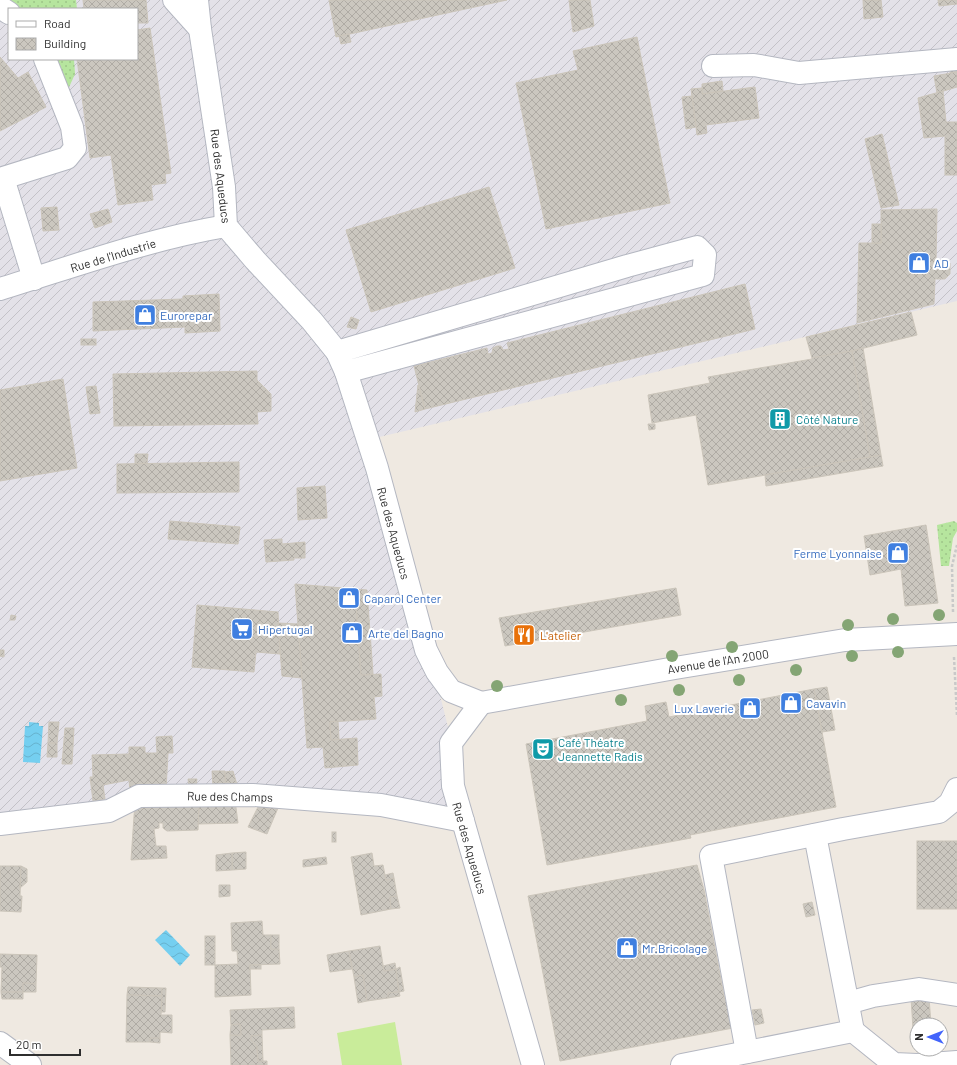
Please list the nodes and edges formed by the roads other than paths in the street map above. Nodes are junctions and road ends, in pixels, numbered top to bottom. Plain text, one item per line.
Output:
1 (174, 0) edge
2 (197, 0) edge
3 (200, 29) junction
4 (957, 59) edge
5 (45, 60) edge
6 (713, 66) dead end
7 (226, 226) junction
8 (34, 278) junction
9 (0, 289) edge
10 (337, 352) junction
11 (346, 372) junction
12 (957, 634) edge
13 (481, 703) junction
14 (957, 789) edge
15 (463, 821) junction
16 (0, 824) edge
17 (815, 836) junction
18 (957, 995) edge
19 (848, 1002) junction
20 (853, 1031) junction
21 (0, 1043) edge
22 (747, 1052) junction
23 (957, 1062) edge
24 (30, 1065) edge
25 (533, 1065) edge
26 (682, 1065) edge

1 - 3 street
2 - 3 street, Rue des Aqueducs
3 - 7 street, Rue des Aqueducs
4 - 6 street
5 - 8 street
7 - 8 street, Rue de l'Industrie
7 - 10 street, Rue des Aqueducs
8 - 9 street, Rue de l'Industrie
10 - 11 street, Rue des Aqueducs
10 - 11 street
11 - 13 street, Rue des Aqueducs
12 - 13 street, Avenue de l'An 2000
13 - 15 street, Rue des Aqueducs
14 - 17 street
15 - 16 street, Rue des Champs
15 - 25 street, Rue des Aqueducs
17 - 19 street
17 - 22 street
18 - 19 street
19 - 20 street
20 - 22 street
20 - 23 street
21 - 24 street
22 - 26 street

